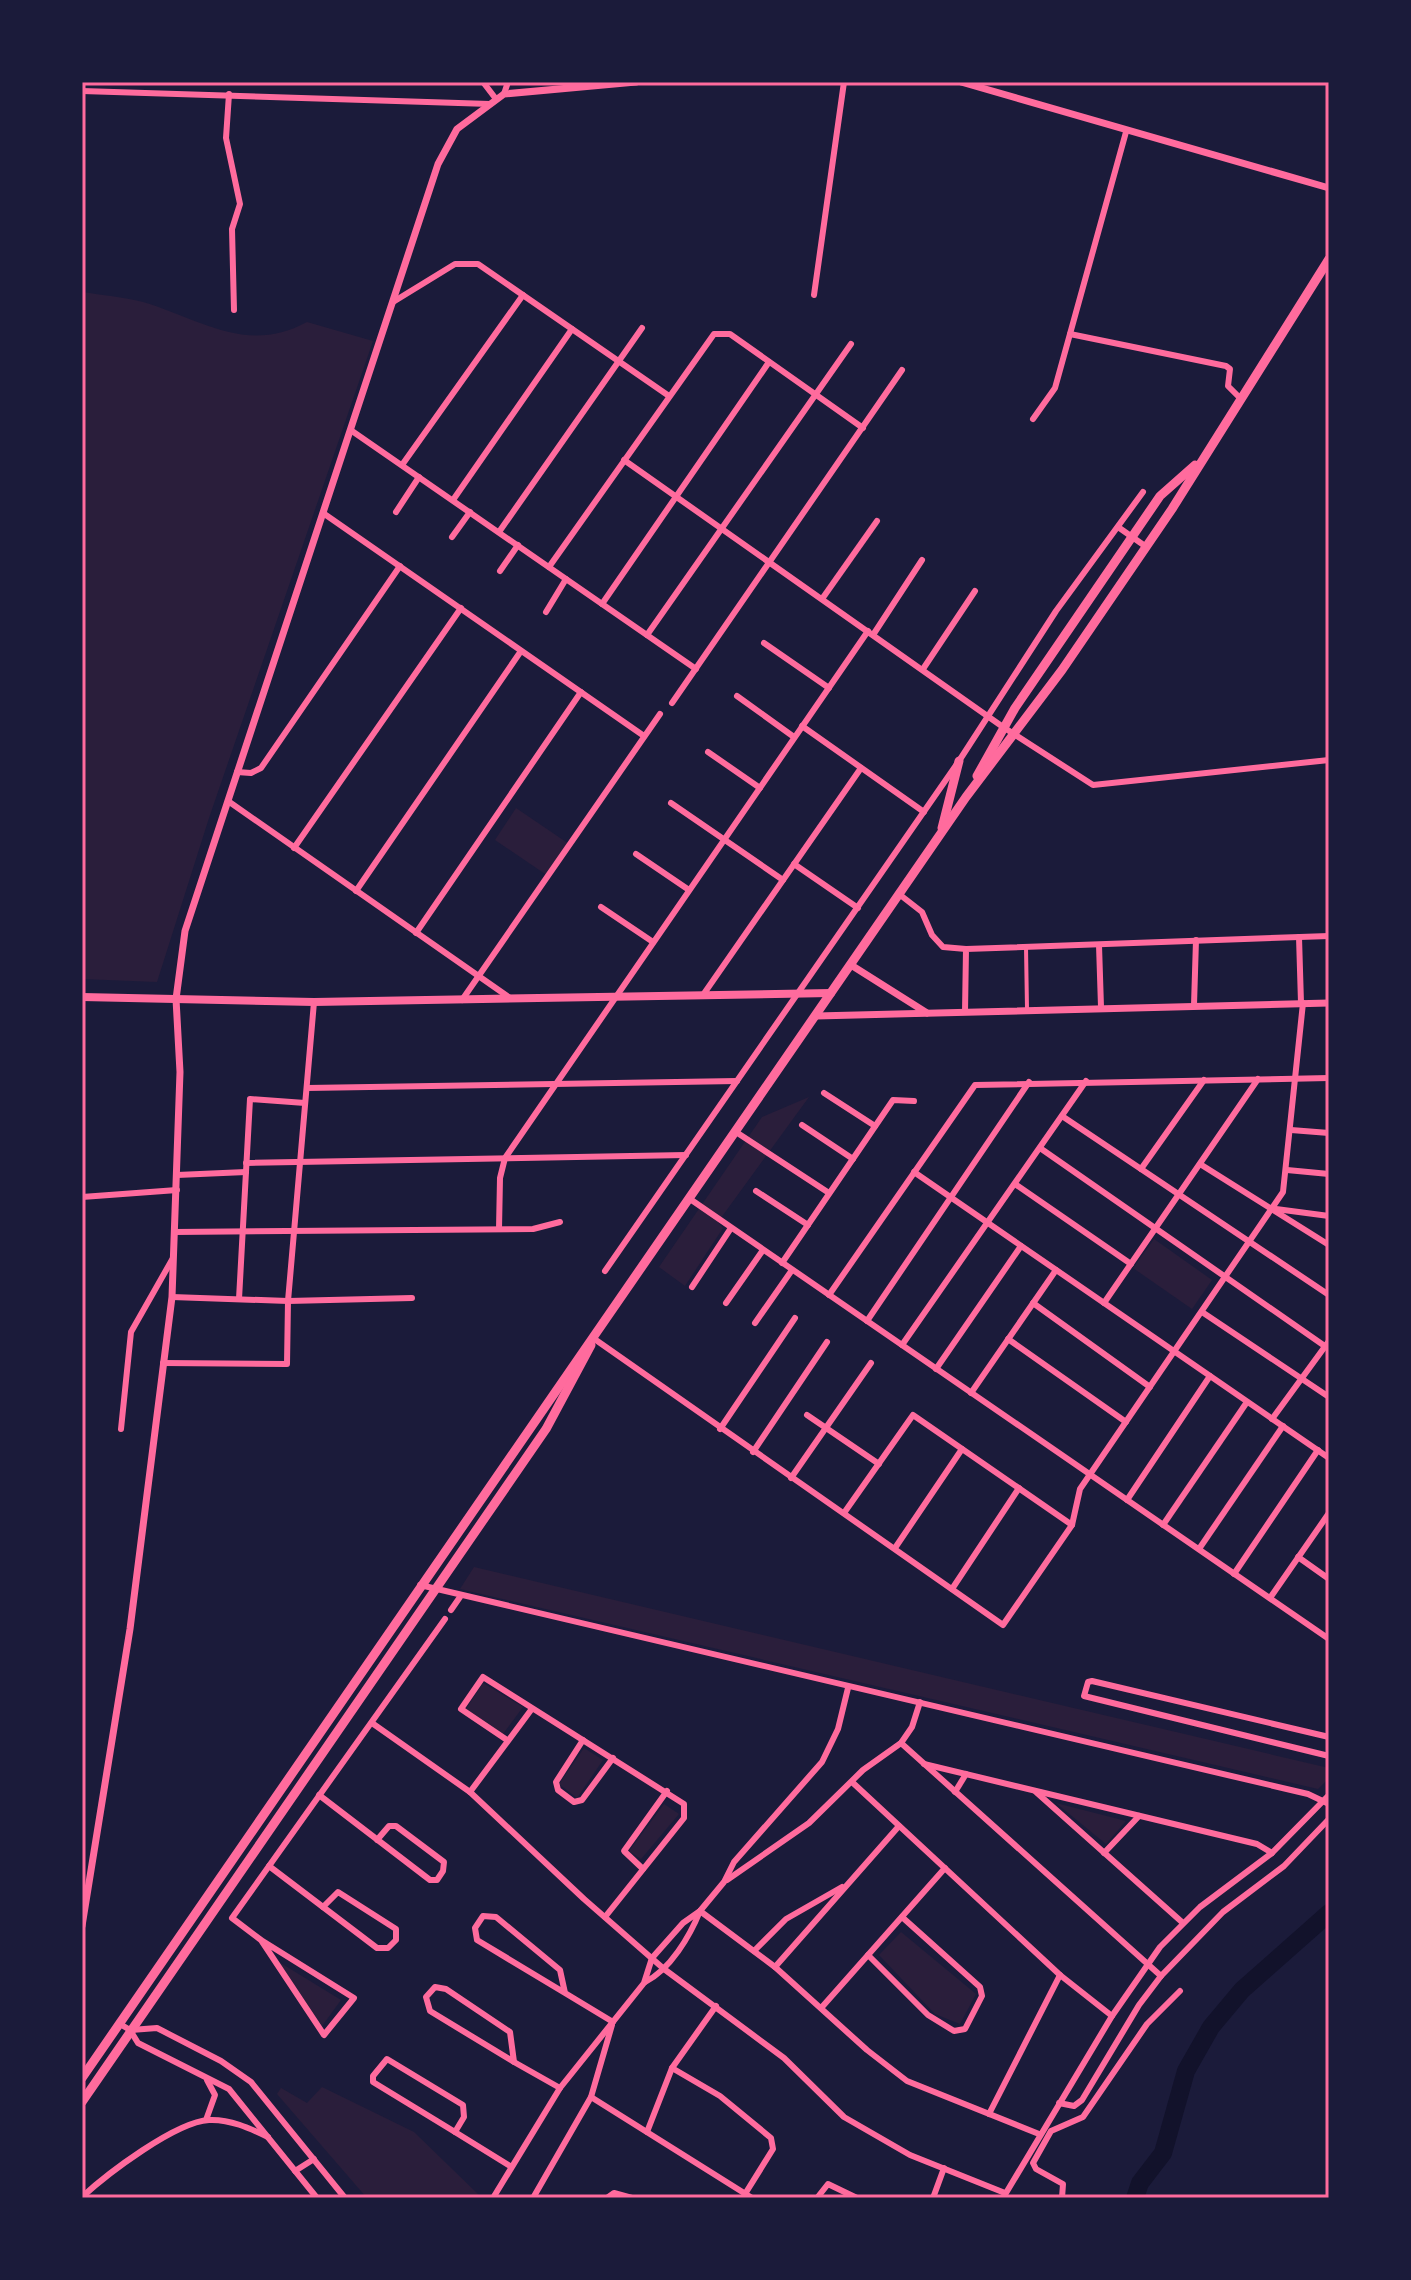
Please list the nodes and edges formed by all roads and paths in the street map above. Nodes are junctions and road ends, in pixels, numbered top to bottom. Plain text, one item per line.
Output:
1 (483, 82) edge
2 (508, 82) edge
3 (636, 82) edge
4 (844, 82) edge
5 (961, 82) edge
6 (972, 83) edge
7 (82, 91) edge
8 (229, 94) junction
9 (504, 94) junction
10 (493, 102) junction
11 (1126, 132) junction
12 (1329, 188) edge
13 (1329, 259) edge
14 (523, 295) junction
15 (814, 295) dead end
16 (393, 302) junction
17 (234, 310) dead end
18 (642, 328) dead end
19 (572, 329) junction
20 (1070, 334) junction
21 (851, 344) dead end
22 (619, 361) junction
23 (769, 362) junction
24 (902, 370) dead end
25 (669, 396) junction
26 (817, 396) junction
27 (1241, 399) junction
28 (1033, 419) dead end
29 (863, 428) junction
30 (352, 431) junction
31 (1202, 459) junction
32 (624, 460) junction
33 (402, 465) junction
34 (419, 477) junction
35 (1143, 492) dead end
36 (676, 496) junction
37 (453, 500) junction
38 (396, 512) dead end
39 (470, 512) junction
40 (323, 513) junction
41 (877, 521) dead end
42 (1118, 527) junction
43 (722, 529) junction
44 (499, 532) junction
45 (452, 537) dead end
46 (1132, 537) junction
47 (518, 545) junction
48 (1145, 546) junction
49 (922, 560) dead end
50 (770, 562) junction
51 (400, 566) junction
52 (549, 567) junction
53 (500, 571) dead end
54 (566, 579) junction
55 (975, 591) dead end
56 (822, 599) junction
57 (602, 604) junction
58 (461, 608) junction
59 (546, 612) dead end
60 (870, 633) junction
61 (647, 635) junction
62 (764, 643) dead end
63 (521, 651) junction
64 (696, 669) junction
65 (923, 669) junction
66 (829, 688) junction
67 (581, 692) junction
68 (737, 696) dead end
69 (672, 703) dead end
70 (660, 714) dead end
71 (989, 716) junction
72 (802, 726) junction
73 (1003, 727) junction
74 (1016, 734) junction
75 (644, 736) junction
76 (794, 737) junction
77 (708, 752) dead end
78 (1329, 760) edge
79 (959, 761) junction
80 (861, 768) junction
81 (237, 772) junction
82 (760, 788) junction
83 (966, 797) junction
84 (228, 801) junction
85 (671, 803) dead end
86 (924, 812) junction
87 (940, 835) junction
88 (724, 839) junction
89 (294, 848) junction
90 (636, 854) dead end
91 (794, 864) junction
92 (783, 880) junction
93 (689, 890) junction
94 (356, 891) junction
95 (899, 894) junction
96 (601, 907) dead end
97 (858, 908) junction
98 (416, 933) junction
99 (1329, 936) edge
100 (1299, 937) junction
101 (1196, 940) junction
102 (653, 942) junction
103 (1099, 945) junction
104 (1026, 947) junction
105 (966, 949) junction
106 (851, 965) junction
107 (478, 976) junction
108 (831, 993) junction
109 (798, 995) junction
110 (82, 997) edge
111 (701, 998) junction
112 (176, 999) junction
113 (614, 999) junction
114 (462, 1000) junction
115 (513, 1000) junction
116 (314, 1002) junction
117 (1302, 1003) junction
118 (1329, 1003) edge
119 (1194, 1005) junction
120 (1101, 1007) junction
121 (1027, 1010) junction
122 (965, 1012) junction
123 (929, 1014) junction
124 (816, 1016) junction
125 (1329, 1078) edge
126 (1258, 1079) junction
127 (1296, 1079) junction
128 (1204, 1080) junction
129 (737, 1081) junction
130 (1086, 1081) junction
131 (1029, 1082) junction
132 (557, 1083) junction
133 (307, 1088) junction
134 (824, 1093) dead end
135 (914, 1101) dead end
136 (305, 1103) junction
137 (1062, 1116) junction
138 (802, 1125) dead end
139 (875, 1126) junction
140 (1291, 1130) junction
141 (736, 1132) junction
142 (1329, 1133) edge
143 (1040, 1148) junction
144 (686, 1155) junction
145 (505, 1158) junction
146 (853, 1159) junction
147 (301, 1161) junction
148 (246, 1163) junction
149 (1200, 1164) junction
150 (1141, 1169) junction
151 (1287, 1170) junction
152 (246, 1172) junction
153 (914, 1172) junction
154 (1329, 1174) edge
155 (177, 1175) junction
156 (1015, 1184) junction
157 (177, 1190) junction
158 (756, 1191) dead end
159 (829, 1193) junction
160 (1179, 1194) junction
161 (82, 1197) edge
162 (951, 1198) junction
163 (690, 1199) junction
164 (1272, 1208) junction
165 (1329, 1216) edge
166 (560, 1222) dead end
167 (988, 1223) junction
168 (808, 1225) junction
169 (731, 1228) junction
170 (1156, 1228) junction
171 (499, 1229) junction
172 (294, 1230) junction
173 (243, 1231) junction
174 (174, 1232) junction
175 (1250, 1242) junction
176 (1329, 1245) edge
177 (1021, 1246) junction
178 (763, 1250) junction
179 (173, 1258) junction
180 (782, 1263) junction
181 (1131, 1264) junction
182 (792, 1270) junction
183 (1056, 1270) junction
184 (605, 1271) dead end
185 (1226, 1275) junction
186 (692, 1287) dead end
187 (829, 1295) junction
188 (1329, 1295) edge
189 (172, 1297) junction
190 (412, 1298) dead end
191 (239, 1299) junction
192 (288, 1301) junction
193 (726, 1303) dead end
194 (1033, 1303) junction
195 (1104, 1303) junction
196 (1202, 1312) junction
197 (795, 1318) dead end
198 (867, 1321) junction
199 (755, 1323) dead end
200 (593, 1338) junction
201 (1008, 1339) junction
202 (827, 1342) dead end
203 (902, 1345) junction
204 (1328, 1345) edge
205 (1175, 1352) junction
206 (163, 1363) junction
207 (871, 1363) dead end
208 (936, 1369) junction
209 (1210, 1376) junction
210 (1301, 1379) junction
211 (1150, 1387) junction
212 (971, 1393) junction
213 (1329, 1397) edge
214 (1247, 1402) junction
215 (807, 1415) dead end
216 (1272, 1419) junction
217 (1126, 1422) junction
218 (1283, 1426) junction
219 (826, 1428) junction
220 (121, 1429) dead end
221 (720, 1429) junction
222 (962, 1449) junction
223 (1318, 1450) junction
224 (753, 1452) junction
225 (1329, 1458) edge
226 (879, 1464) junction
227 (1090, 1475) junction
228 (791, 1478) junction
229 (1019, 1488) junction
230 (1127, 1500) junction
231 (844, 1513) junction
232 (1329, 1513) edge
233 (1326, 1524) edge
234 (1072, 1525) junction
235 (1163, 1525) junction
236 (895, 1548) junction
237 (1199, 1549) junction
238 (1298, 1557) junction
239 (1234, 1574) junction
240 (1329, 1579) edge
241 (420, 1585) junction
242 (952, 1589) junction
243 (437, 1590) junction
244 (460, 1597) junction
245 (1270, 1598) junction
246 (451, 1610) dead end
247 (445, 1619) dead end
248 (1329, 1639) edge
249 (848, 1688) junction
250 (920, 1702) junction
251 (531, 1710) junction
252 (372, 1723) junction
253 (1329, 1737) edge
254 (507, 1740) junction
255 (583, 1740) junction
256 (901, 1743) junction
257 (1329, 1756) edge
258 (613, 1758) junction
259 (924, 1764) junction
260 (966, 1774) junction
261 (852, 1782) junction
262 (667, 1791) junction
263 (1035, 1791) junction
264 (470, 1792) junction
265 (955, 1792) junction
266 (319, 1795) junction
267 (1327, 1800) edge
268 (1139, 1816) junction
269 (1329, 1819) edge
270 (899, 1826) junction
271 (377, 1840) junction
272 (1104, 1853) junction
273 (1272, 1853) junction
274 (269, 1866) junction
275 (945, 1868) junction
276 (643, 1869) junction
277 (724, 1882) junction
278 (845, 1885) junction
279 (323, 1907) junction
280 (700, 1911) junction
281 (605, 1917) junction
282 (902, 1917) junction
283 (1183, 1923) junction
284 (82, 1926) edge
285 (261, 1940) junction
286 (754, 1951) junction
287 (868, 1955) junction
288 (652, 1958) junction
289 (1147, 1964) junction
290 (775, 1967) junction
291 (664, 1969) junction
292 (1060, 1975) junction
293 (1161, 1976) junction
294 (644, 1983) junction
295 (1180, 1991) dead end
296 (565, 1993) junction
297 (716, 2006) junction
298 (822, 2007) junction
299 (1112, 2016) junction
300 (613, 2022) junction
301 (120, 2024) junction
302 (130, 2030) junction
303 (514, 2062) junction
304 (672, 2068) junction
305 (205, 2077) junction
306 (82, 2078) edge
307 (560, 2088) junction
308 (591, 2097) junction
309 (82, 2102) edge
310 (1059, 2103) junction
311 (989, 2114) junction
312 (206, 2120) junction
313 (455, 2132) junction
314 (647, 2132) junction
315 (1039, 2134) junction
316 (270, 2138) junction
317 (314, 2159) junction
318 (510, 2166) junction
319 (944, 2168) junction
320 (295, 2171) junction
321 (610, 2196) edge
322 (748, 2196) edge
323 (1004, 2196) edge
324 (82, 2197) edge
325 (317, 2198) edge
326 (345, 2198) edge
327 (493, 2198) edge
328 (533, 2198) edge
329 (632, 2198) edge
330 (817, 2198) edge
331 (857, 2198) edge
332 (933, 2198) edge
333 (1062, 2198) edge

1 - 10 street
2 - 9 street
3 - 9 street
4 - 15 street
5 - 6 street
6 - 11 street
7 - 8 street
8 - 10 street
8 - 17 street
9 - 10 street
10 - 16 street
11 - 12 street
11 - 20 street
13 - 27 main road
14 - 16 street
14 - 19 street
14 - 33 street
16 - 30 street
18 - 22 street
19 - 22 street
19 - 37 street
20 - 27 street
20 - 28 street
21 - 26 street
22 - 25 street
22 - 44 street
23 - 25 street
23 - 26 street
23 - 36 street
24 - 29 street
25 - 32 street
26 - 29 street
26 - 43 street
27 - 31 main road
29 - 50 street
30 - 33 street
30 - 40 street
31 - 46 main road
31 - 48 main road
32 - 36 street
32 - 52 street
33 - 34 street
34 - 37 street
34 - 38 street
35 - 42 street
36 - 43 street
36 - 57 street
37 - 39 street
39 - 44 street
39 - 45 street
40 - 51 street
40 - 81 street
41 - 56 street
42 - 46 street
42 - 71 street
43 - 50 street
43 - 61 street
44 - 47 street
46 - 48 street
46 - 73 main road
47 - 52 street
47 - 53 street
48 - 74 main road
49 - 60 street
50 - 56 street
50 - 64 street
51 - 58 street
51 - 81 street
52 - 54 street
54 - 57 street
54 - 59 street
55 - 65 street
56 - 60 street
57 - 61 street
58 - 63 street
58 - 89 street
60 - 65 street
60 - 66 street
61 - 64 street
62 - 66 street
63 - 67 street
63 - 94 street
64 - 69 street
65 - 71 street
66 - 72 street
67 - 75 street
67 - 98 street
68 - 76 street
70 - 75 street
71 - 73 street
71 - 79 street
72 - 76 street
72 - 80 street
73 - 74 street
73 - 83 main road
74 - 78 street
74 - 83 main road
75 - 107 street
76 - 82 street
77 - 82 street
79 - 86 street
79 - 87 main road
80 - 86 street
80 - 91 street
81 - 84 street
82 - 88 street
83 - 87 main road
84 - 89 street
84 - 112 street
85 - 88 street
86 - 97 street
87 - 95 main road
88 - 92 street
88 - 93 street
89 - 94 street
90 - 93 street
91 - 92 street
91 - 97 street
92 - 111 street
93 - 102 street
94 - 98 street
95 - 105 street
95 - 106 main road
96 - 102 street
97 - 109 street
98 - 107 street
99 - 100 street
100 - 101 street
100 - 117 street
101 - 103 street
101 - 119 street
102 - 113 street
103 - 104 street
103 - 120 street
104 - 105 street
104 - 121 street
105 - 122 street
106 - 108 main road
106 - 123 street
107 - 114 street
107 - 115 street
108 - 109 main road
108 - 124 main road
109 - 111 main road
109 - 129 street
110 - 112 main road
111 - 113 main road
112 - 116 main road
112 - 155 street
113 - 115 main road
113 - 132 street
114 - 115 main road
114 - 116 main road
116 - 133 street
117 - 118 street
117 - 119 street
117 - 127 street
119 - 120 street
120 - 121 street
121 - 122 street
122 - 123 street
123 - 124 street
124 - 141 main road
125 - 127 street
126 - 127 street
126 - 128 street
126 - 149 street
127 - 140 street
128 - 130 street
128 - 150 street
129 - 132 street
129 - 144 street
130 - 131 street
130 - 137 street
131 - 153 street
131 - 162 street
132 - 133 street
132 - 145 street
133 - 136 street
134 - 139 street
135 - 139 street
136 - 147 street
136 - 148 street
137 - 143 street
137 - 150 street
138 - 146 street
139 - 146 street
140 - 142 street
140 - 151 street
141 - 159 street
141 - 163 main road
143 - 156 street
143 - 170 street
144 - 145 street
144 - 184 street
145 - 147 street
145 - 171 street
146 - 159 street
147 - 148 street
147 - 172 street
148 - 152 street
149 - 160 street
149 - 164 street
150 - 160 street
151 - 154 street
151 - 164 street
152 - 155 street
152 - 173 street
153 - 162 street
153 - 187 street
155 - 157 street
156 - 167 street
156 - 181 street
157 - 161 street
157 - 174 street
158 - 168 street
159 - 168 street
160 - 170 street
160 - 175 street
162 - 167 street
162 - 198 street
163 - 169 street
163 - 200 main road
164 - 165 street
164 - 175 street
164 - 176 street
166 - 171 street
167 - 177 street
167 - 203 street
168 - 180 street
169 - 178 street
169 - 186 street
170 - 181 street
170 - 185 street
171 - 172 street
172 - 173 street
172 - 192 street
173 - 174 street
173 - 191 street
174 - 179 street
175 - 185 street
175 - 188 street
177 - 183 street
177 - 208 street
178 - 180 street
178 - 193 street
179 - 189 street
179 - 220 street
180 - 182 street
181 - 195 street
182 - 187 street
182 - 199 street
183 - 194 street
183 - 195 street
185 - 196 street
185 - 204 street
187 - 198 street
189 - 191 street
189 - 206 street
190 - 192 street
191 - 192 street
192 - 206 street
194 - 201 street
194 - 211 street
195 - 205 street
196 - 205 street
196 - 210 street
197 - 221 street
198 - 203 street
200 - 221 street
200 - 241 main road
200 - 243 main road
201 - 212 street
201 - 217 street
202 - 224 street
203 - 208 street
204 - 210 street
205 - 209 street
205 - 211 street
206 - 284 street
207 - 219 street
208 - 212 street
209 - 214 street
209 - 230 street
210 - 213 street
210 - 216 street
211 - 217 street
212 - 227 street
214 - 216 street
214 - 235 street
215 - 219 street
216 - 218 street
217 - 227 street
218 - 223 street
218 - 237 street
219 - 226 street
219 - 228 street
221 - 224 street
222 - 226 street
222 - 229 street
222 - 236 street
223 - 225 street
223 - 239 street
224 - 228 street
226 - 231 street
227 - 230 street
227 - 234 street
228 - 231 street
229 - 234 street
229 - 242 street
230 - 235 street
231 - 236 street
232 - 233 street
233 - 238 street
234 - 242 street
235 - 237 street
236 - 242 street
237 - 239 street
238 - 240 street
238 - 245 street
239 - 245 street
241 - 243 street
241 - 301 main road
243 - 244 street
243 - 302 main road
244 - 246 street
244 - 249 street
245 - 248 street
247 - 252 street
249 - 250 street
249 - 277 street
250 - 256 street
250 - 267 street
251 - 254 street
251 - 254 street
251 - 255 street
252 - 264 street
252 - 266 street
253 - 257 street
254 - 264 street
255 - 258 street
255 - 258 street
256 - 259 street
256 - 261 street
258 - 262 street
259 - 260 street
259 - 265 street
260 - 263 street
260 - 265 street
261 - 270 street
261 - 277 street
262 - 276 street
262 - 276 street
263 - 268 street
263 - 272 street
264 - 281 street
265 - 289 street
266 - 271 street
266 - 274 street
267 - 273 street
268 - 272 street
268 - 273 street
269 - 293 street
270 - 275 street
270 - 278 street
271 - 271 street
272 - 283 street
273 - 283 street
274 - 279 street
274 - 285 street
275 - 282 street
275 - 292 street
276 - 281 street
277 - 280 street
278 - 286 street
278 - 290 street
279 - 279 street
280 - 286 street
280 - 288 street
280 - 291 street
281 - 288 street
282 - 287 street
282 - 287 street
283 - 289 street
285 - 285 street
286 - 290 street
287 - 298 street
288 - 291 street
288 - 294 street
289 - 293 street
289 - 299 street
290 - 298 street
291 - 294 street
291 - 297 street
292 - 299 street
292 - 311 street
293 - 310 street
294 - 300 street
295 - 333 street
296 - 296 street
296 - 300 street
297 - 304 street
297 - 319 street
298 - 311 street
299 - 310 street
300 - 307 street
300 - 308 street
301 - 302 street
301 - 306 main road
302 - 305 street
302 - 309 main road
302 - 317 street
303 - 303 street
303 - 307 street
304 - 314 street
304 - 322 street
305 - 312 street
305 - 316 street
307 - 318 street
308 - 314 street
308 - 328 street
310 - 315 street
311 - 315 street
312 - 316 street
312 - 324 street
313 - 313 street
313 - 318 street
314 - 322 street
315 - 323 street
316 - 320 street
317 - 320 street
317 - 326 street
318 - 327 street
319 - 323 street
319 - 332 street
320 - 325 street
321 - 329 street
330 - 331 street

